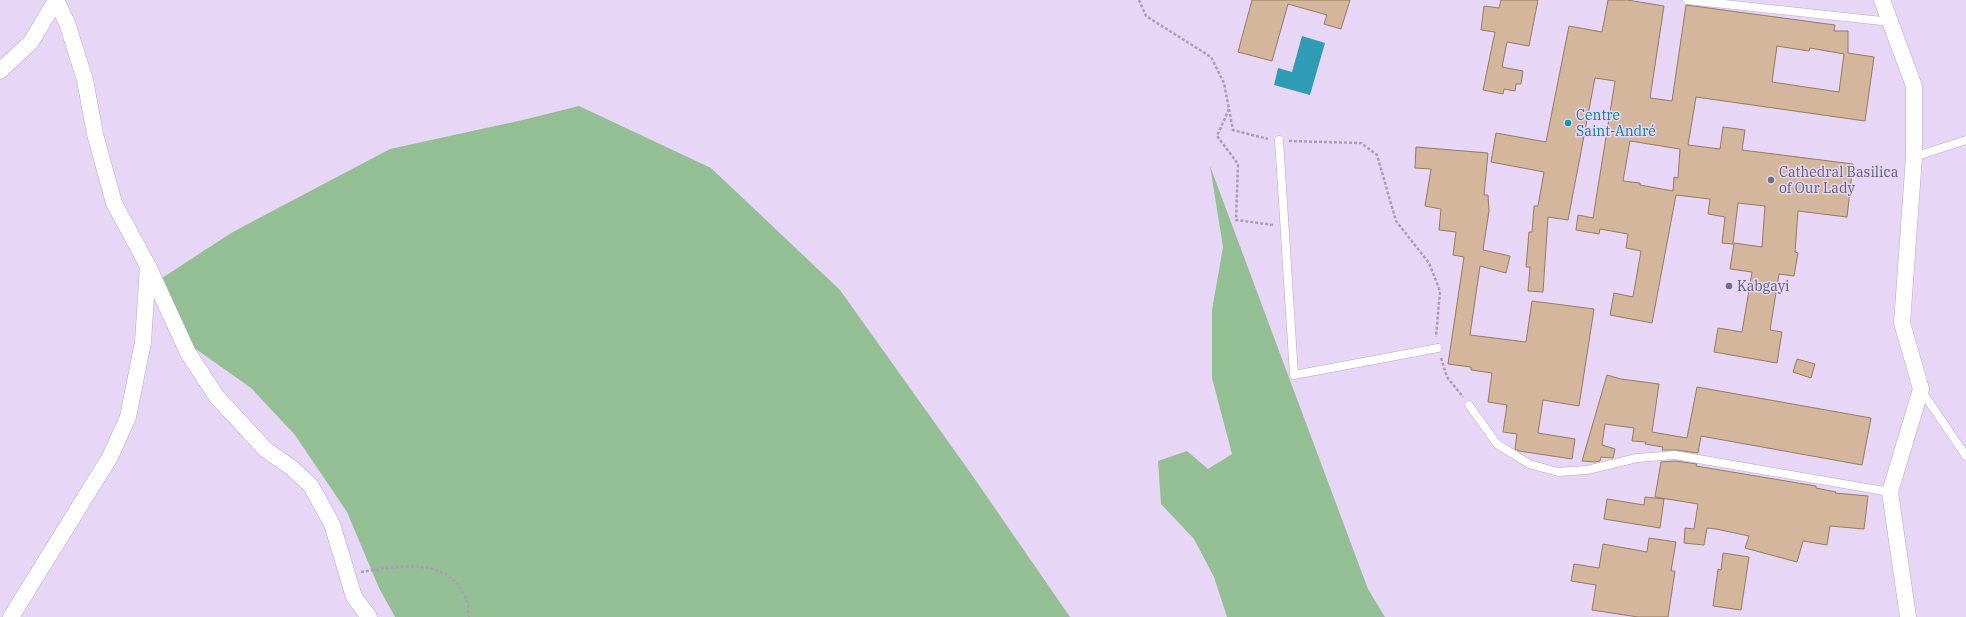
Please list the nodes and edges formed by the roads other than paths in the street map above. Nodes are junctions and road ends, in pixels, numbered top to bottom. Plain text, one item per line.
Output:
1 (56, 0) edge
2 (1687, 0) edge
3 (1882, 0) edge
4 (1892, 22) junction
5 (0, 71) edge
6 (1279, 140) road end
7 (1966, 140) edge
8 (1914, 157) junction
9 (148, 266) junction
10 (1438, 348) road end
11 (1921, 389) junction
12 (1469, 405) road end
13 (1966, 456) edge
14 (1890, 492) junction
15 (11, 617) edge
16 (369, 617) edge
17 (1908, 617) edge

1 - 5 street
1 - 9 street
2 - 4 lane
3 - 4 street
4 - 8 street
6 - 10 lane
7 - 8 lane
8 - 11 street
9 - 15 street
9 - 16 street
11 - 13 lane
11 - 14 street
12 - 14 lane
14 - 17 street

